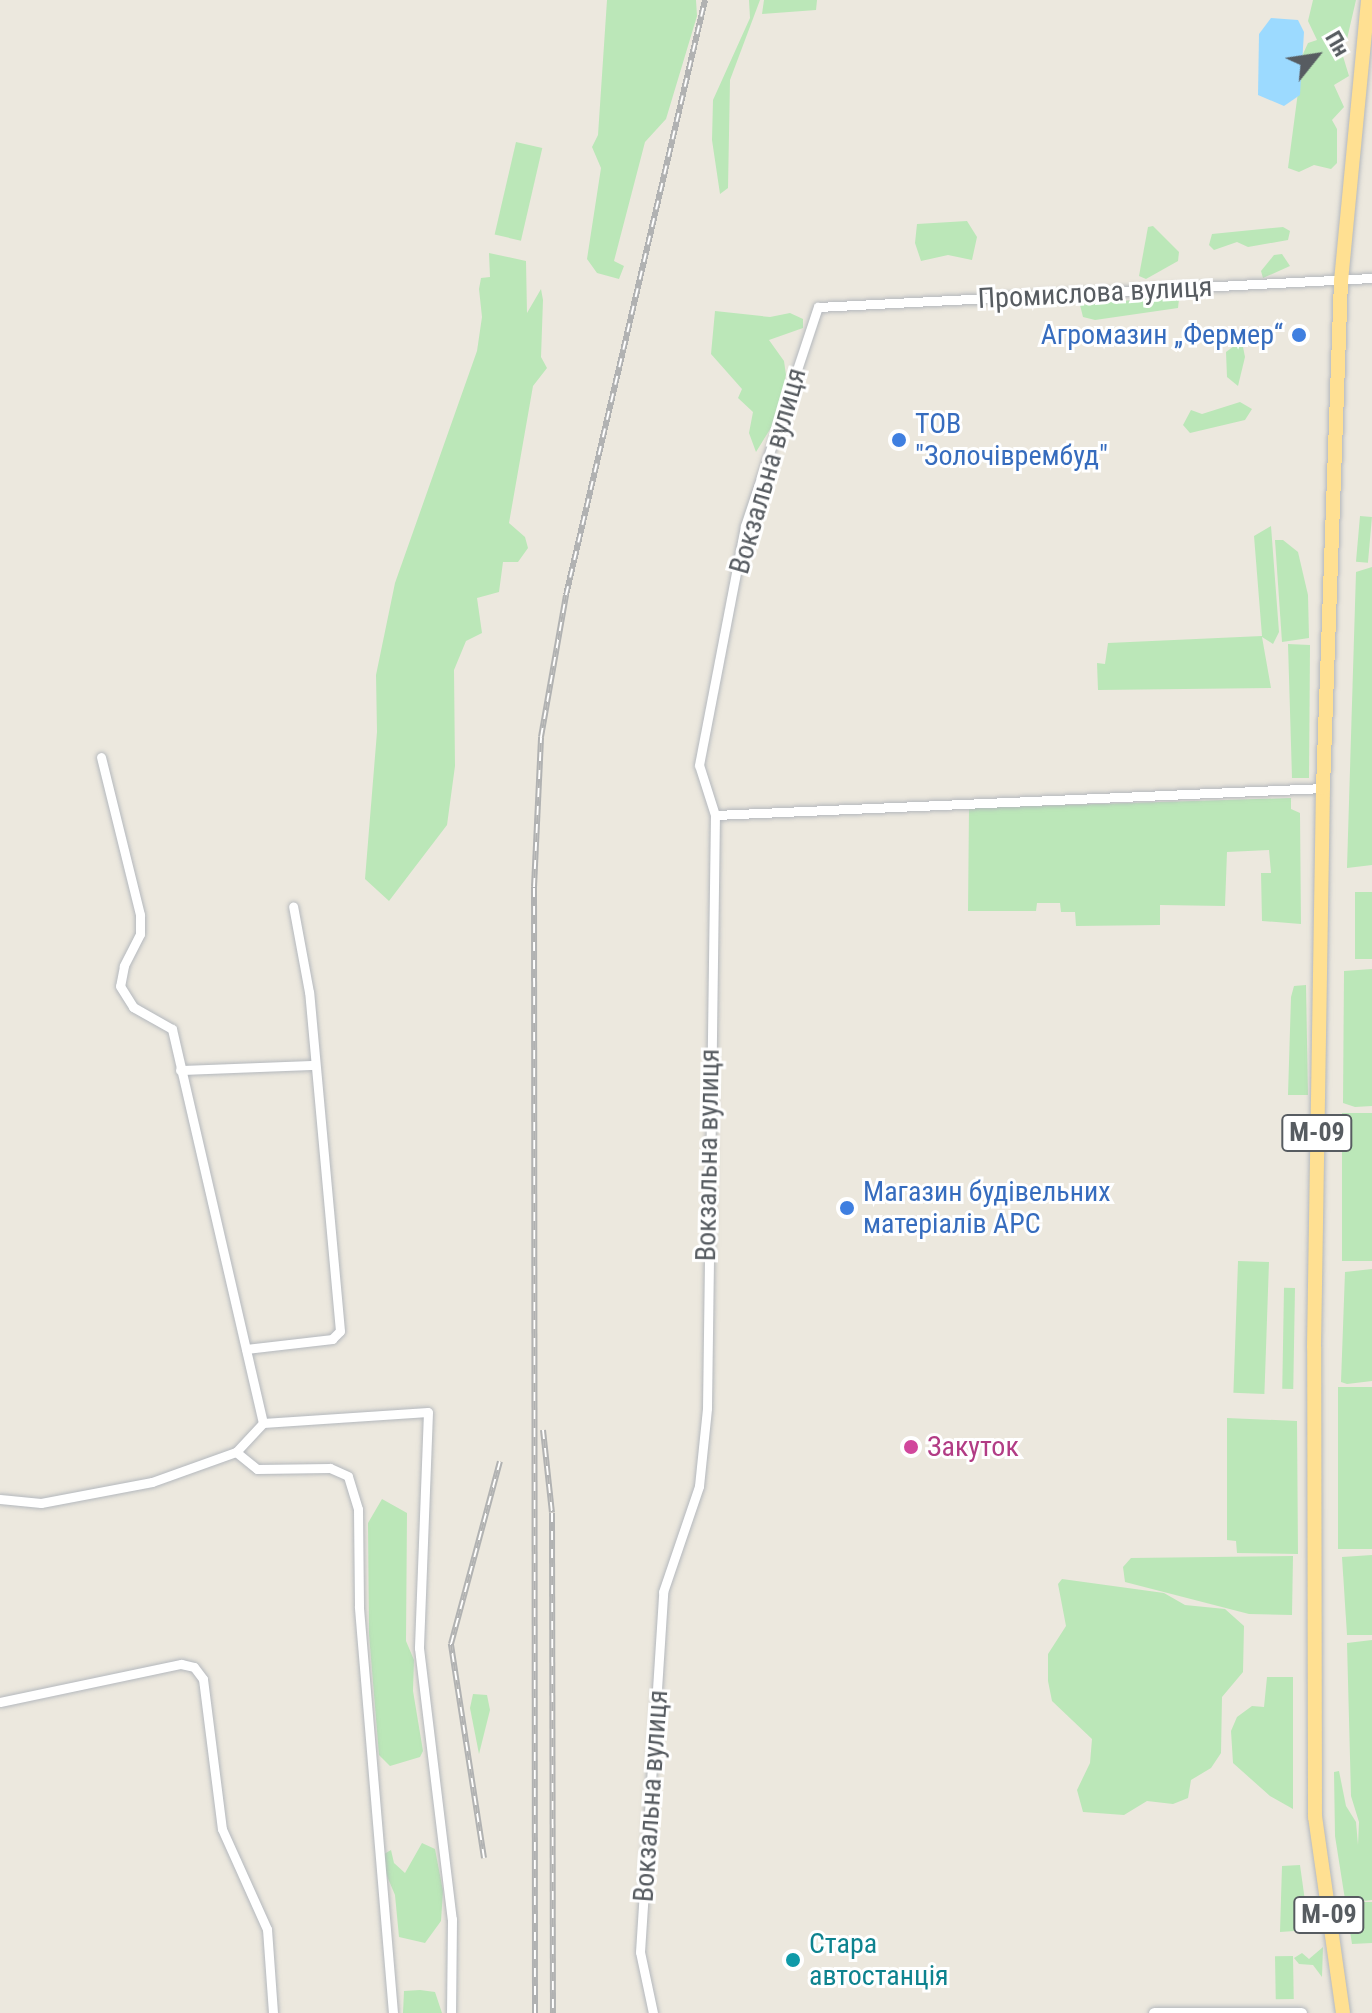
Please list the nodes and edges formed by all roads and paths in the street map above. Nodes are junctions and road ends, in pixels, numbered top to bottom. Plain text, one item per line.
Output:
1 (1368, 0) edge
2 (1372, 278) edge
3 (1341, 281) junction
4 (818, 307) joint
5 (101, 757) dead end
6 (1323, 788) junction
7 (715, 815) junction
8 (293, 906) dead end
9 (313, 1065) junction
10 (180, 1070) junction
11 (246, 1349) junction
12 (263, 1423) junction
13 (236, 1452) junction
14 (0, 1499) edge
15 (0, 1702) edge
16 (273, 2013) edge
17 (393, 2013) edge
18 (451, 2013) edge
19 (653, 2013) edge
20 (1154, 2013) edge
21 (1301, 2013) edge
22 (1343, 2013) edge

1 - 3 highway, М-09
2 - 3 street, Промислова вулиця
3 - 4 street, Промислова вулиця
3 - 6 highway, М-09
4 - 7 street, Вокзальна вулиця
5 - 10 street
6 - 7 street
6 - 22 highway, М-09
7 - 19 street, Вокзальна вулиця
8 - 9 street
9 - 10 street
9 - 11 street
10 - 11 street
11 - 12 street
12 - 13 street
12 - 18 street
13 - 14 street
13 - 17 street
15 - 16 street
20 - 21 street

